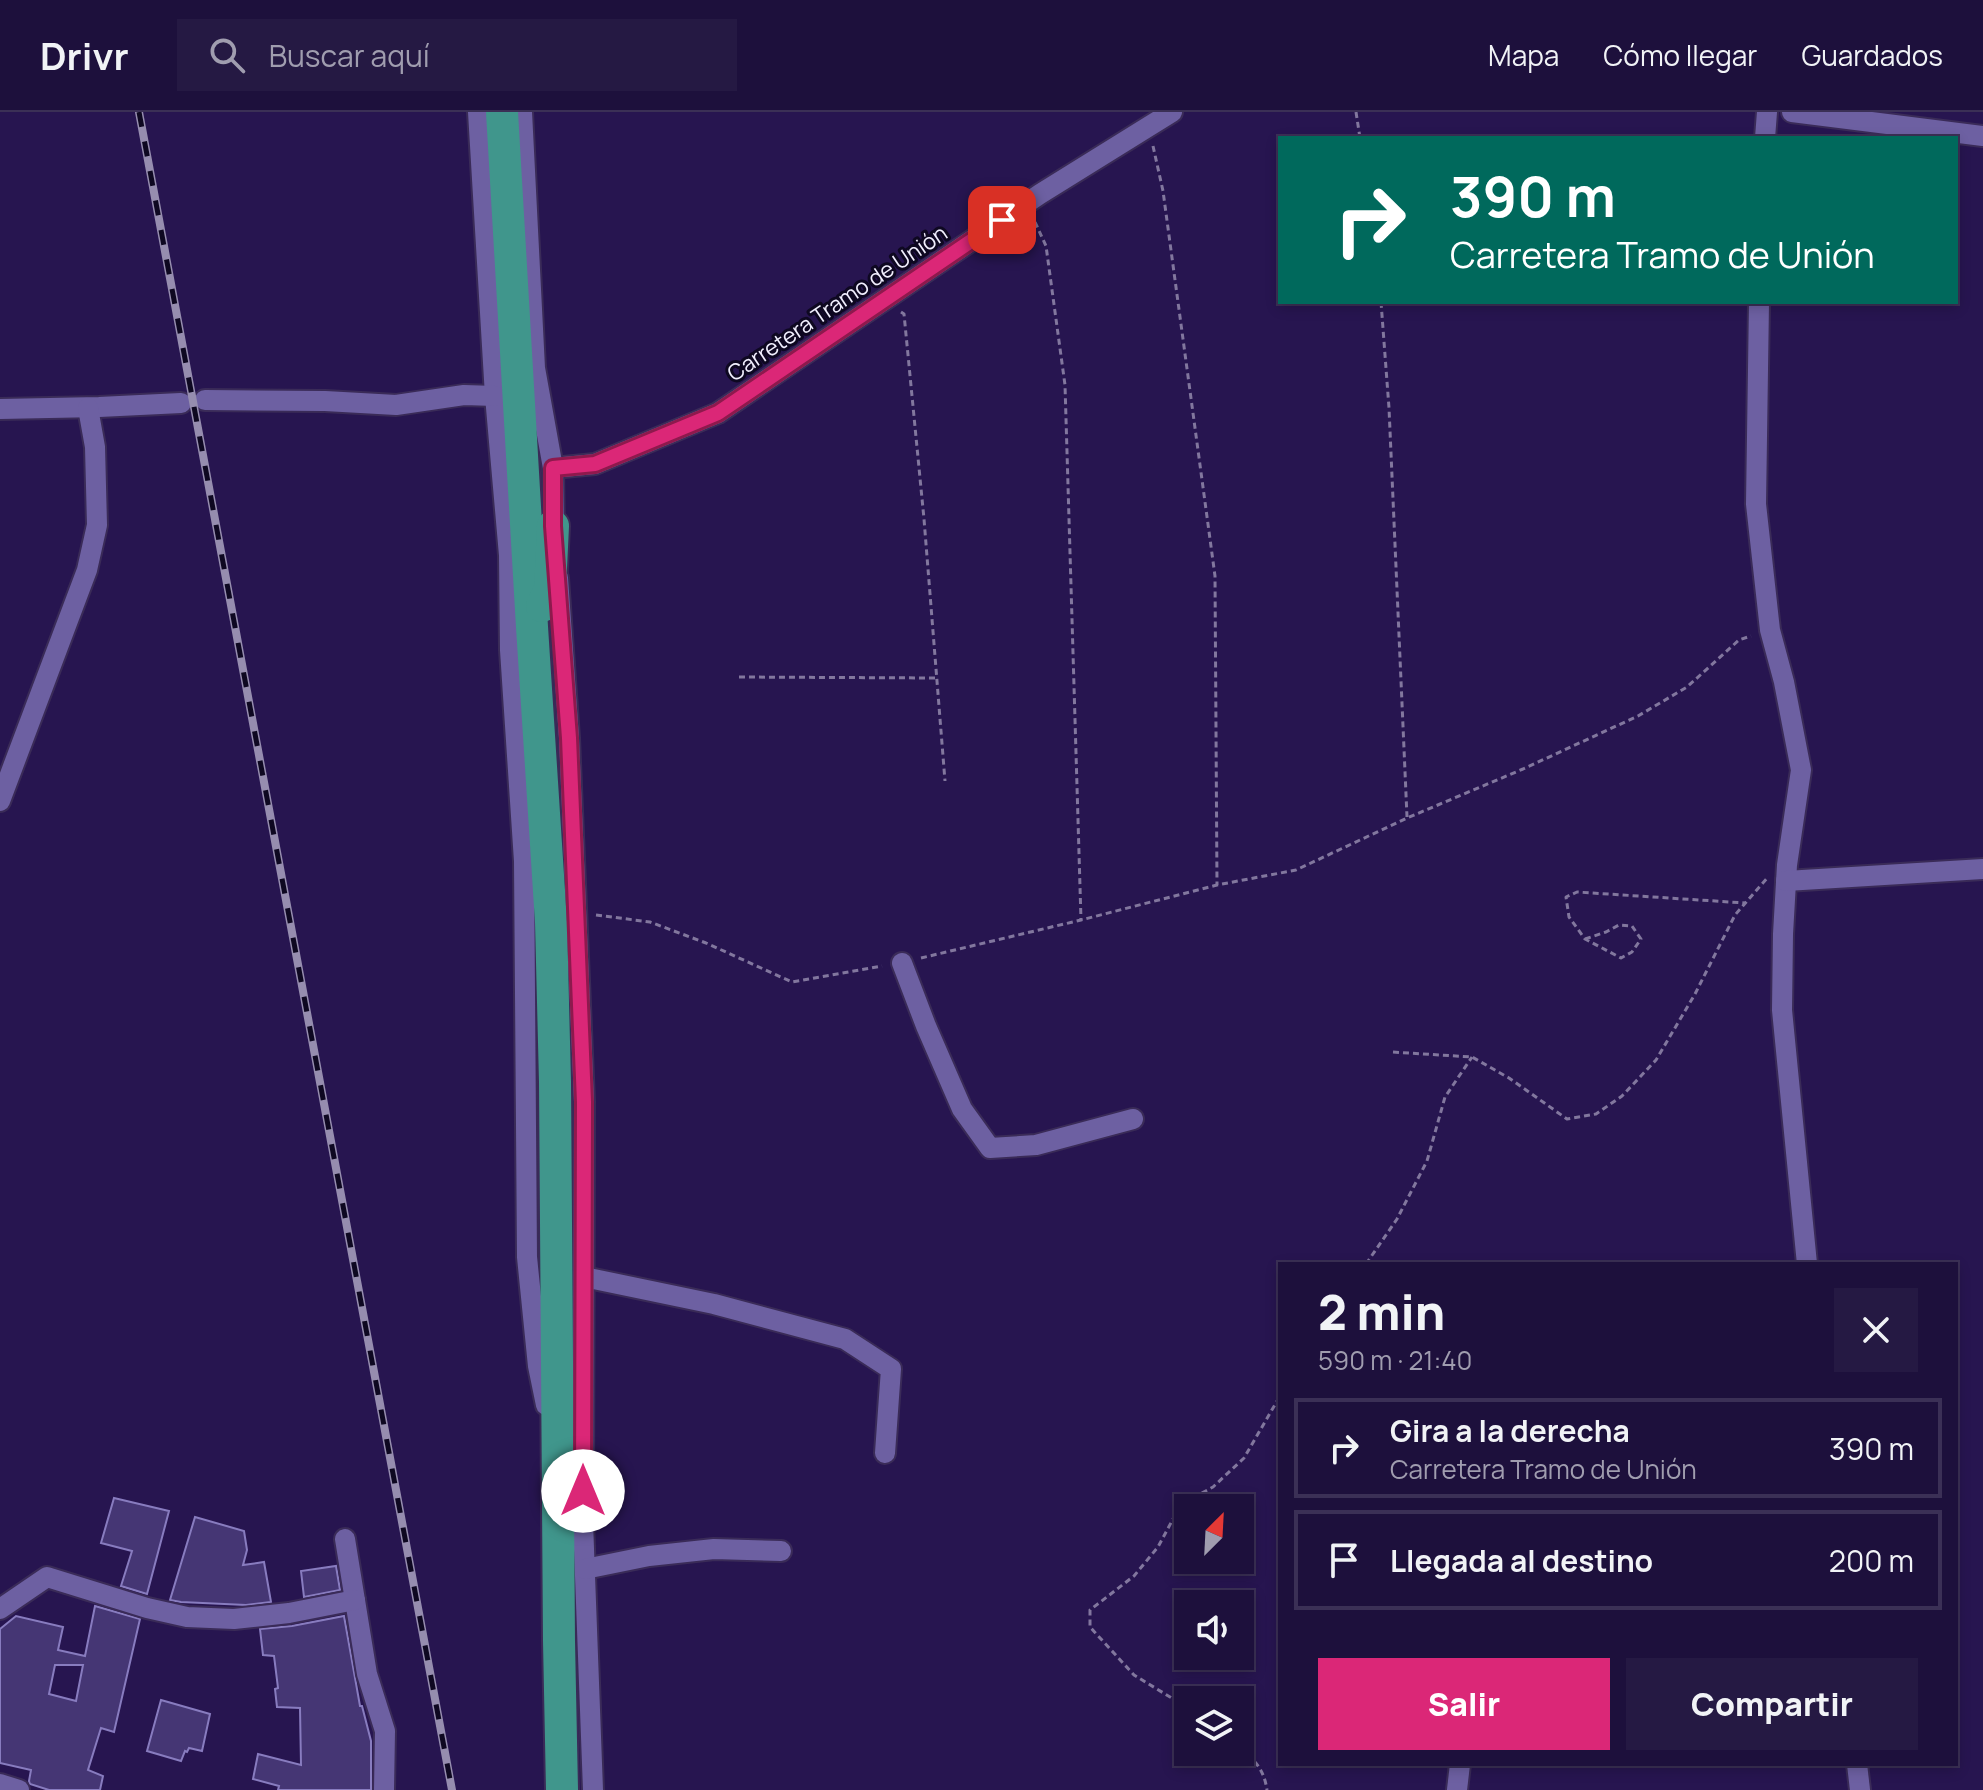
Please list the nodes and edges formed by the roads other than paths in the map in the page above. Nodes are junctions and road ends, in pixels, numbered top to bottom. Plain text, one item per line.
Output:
1 (478, 112) edge
2 (502, 112) edge
3 (522, 112) edge
4 (1172, 112) edge
5 (1767, 112) edge
6 (1792, 112) edge
7 (1765, 136) edge
8 (1983, 136) edge
9 (1759, 304) edge
10 (495, 396) junction
11 (205, 400) dead end
12 (181, 403) dead end
13 (88, 408) junction
14 (0, 409) edge
15 (553, 468) junction
16 (553, 526) junction
17 (532, 627) junction
18 (0, 801) edge
19 (1983, 869) edge
20 (1786, 881) junction
21 (902, 963) road end
22 (1133, 1119) dead end
23 (1807, 1262) edge
24 (584, 1277) junction
25 (885, 1453) dead end
26 (558, 1462) junction
27 (345, 1539) dead end
28 (781, 1551) dead end
29 (585, 1569) junction
30 (355, 1600) junction
31 (0, 1609) edge
32 (1460, 1766) edge
33 (1857, 1766) edge
34 (0, 1784) edge
35 (19, 1790) edge
36 (384, 1790) edge
37 (562, 1790) edge
38 (593, 1790) edge
39 (1457, 1790) edge
40 (1860, 1790) edge

1 - 10 street
2 - 17 highway
3 - 15 street
4 - 15 street, Carretera Tramo de Unión
5 - 7 street
6 - 8 street
9 - 20 street
10 - 11 street
10 - 26 street
12 - 13 street
13 - 14 street
13 - 18 street
15 - 16 street
16 - 17 highway
16 - 24 street
17 - 26 highway
19 - 20 street
20 - 23 street
21 - 22 street
24 - 25 street
24 - 29 street
26 - 37 highway
27 - 30 street
28 - 29 street
29 - 38 street
30 - 31 street
30 - 36 street
32 - 39 street
33 - 40 street
34 - 35 street

